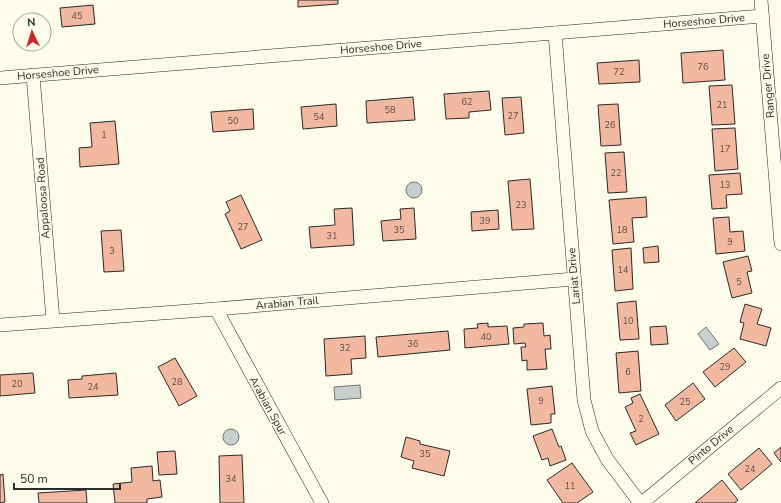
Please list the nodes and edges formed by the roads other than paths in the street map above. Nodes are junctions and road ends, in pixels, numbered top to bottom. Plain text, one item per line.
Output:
1 (761, 0) edge
2 (762, 16) junction
3 (555, 34) junction
4 (33, 75) junction
5 (0, 78) edge
6 (781, 244) edge
7 (574, 279) junction
8 (216, 309) junction
9 (53, 320) junction
10 (0, 325) edge
11 (781, 388) edge
12 (322, 503) edge
13 (641, 503) edge

1 - 2 street, Ranger Drive
2 - 3 street, Horseshoe Drive
2 - 6 street, Ranger Drive
3 - 4 street, Horseshoe Drive
3 - 7 street, Lariat Drive
4 - 5 street, Horseshoe Drive
4 - 9 street, Appaloosa Road
7 - 8 street, Arabian Trail
7 - 13 street, Lariat Drive
8 - 9 street, Arabian Trail
8 - 12 street, Arabian Spur
9 - 10 street, Arabian Trail
11 - 13 street, Pinto Drive

